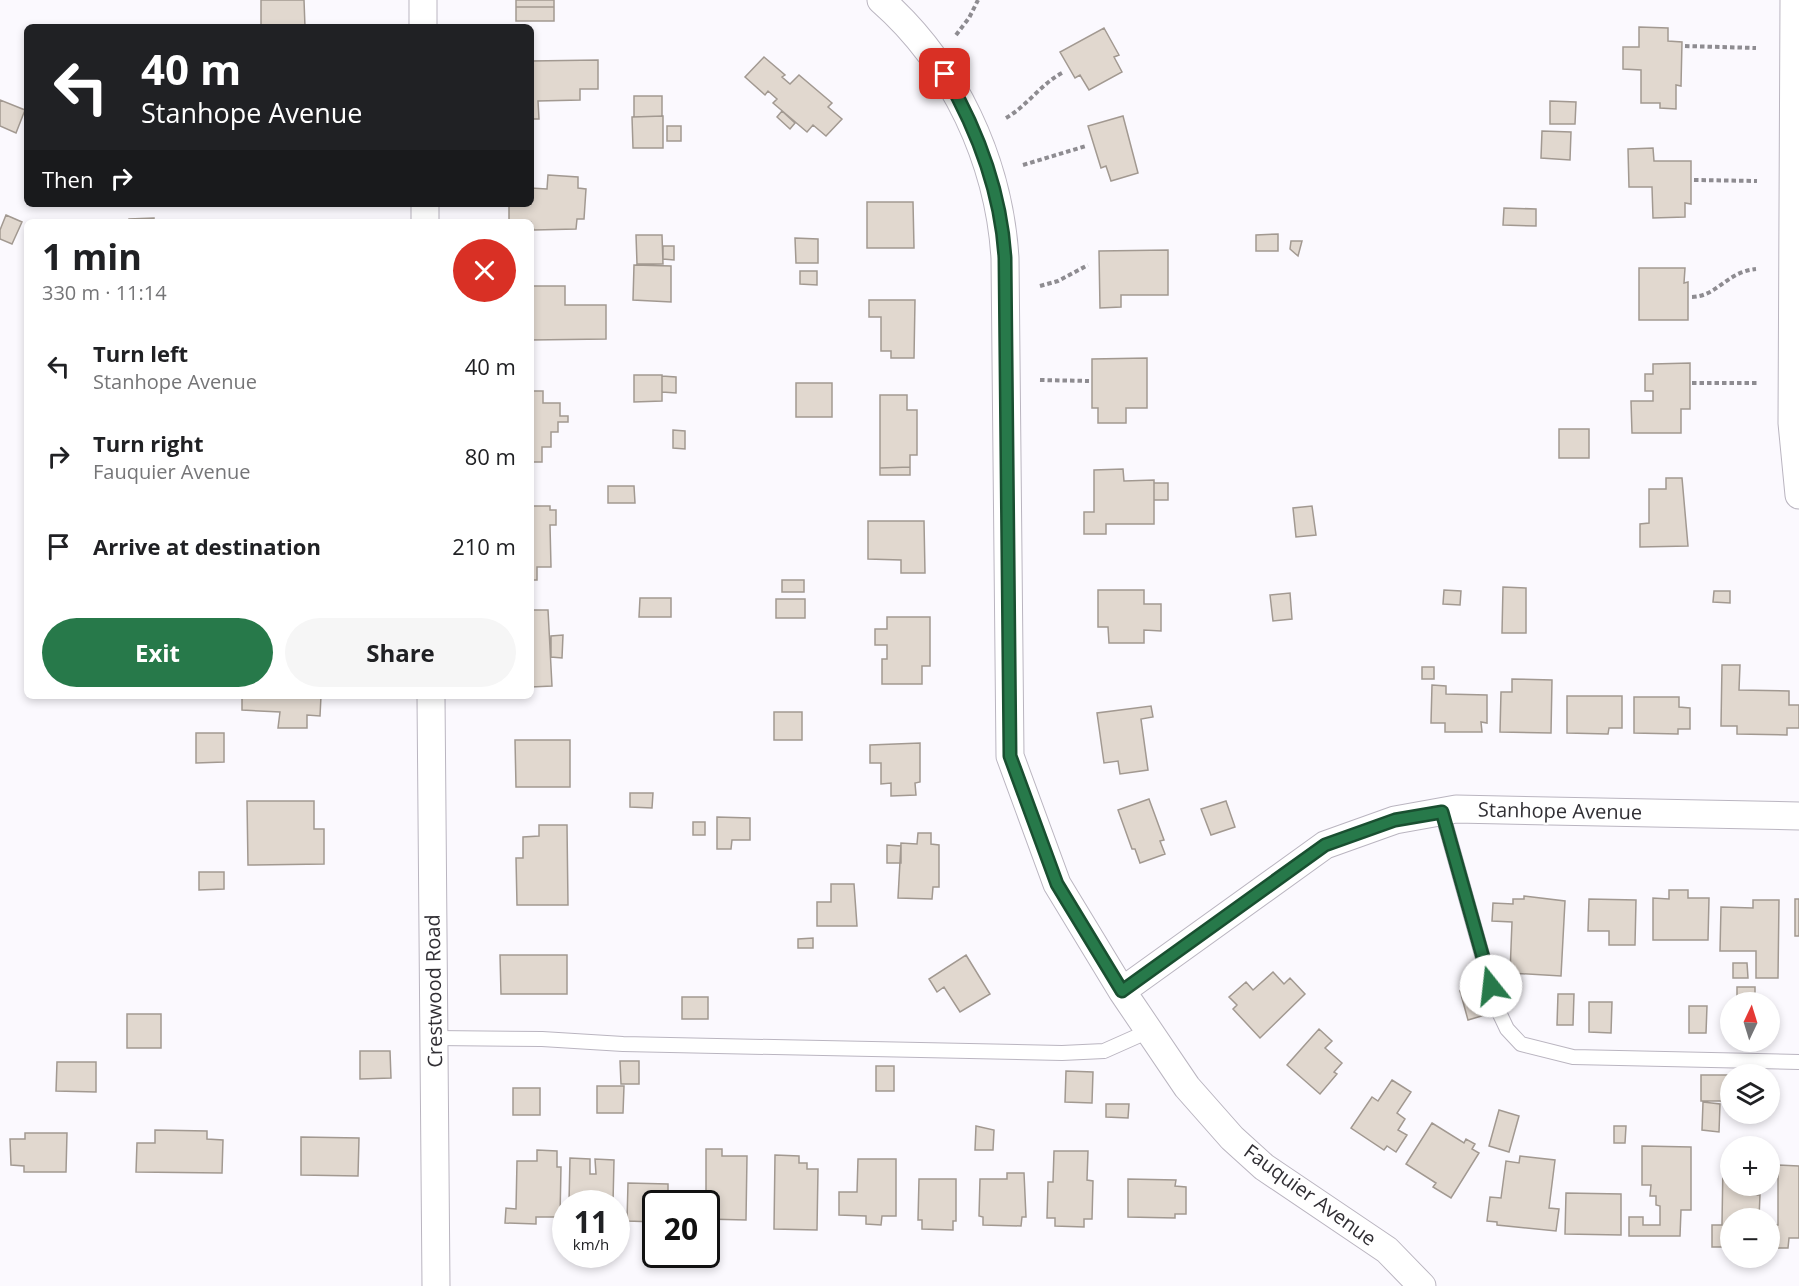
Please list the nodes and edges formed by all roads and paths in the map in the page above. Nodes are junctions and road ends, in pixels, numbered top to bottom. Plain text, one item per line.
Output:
1 (423, 0) edge
2 (881, 0) edge
3 (978, 0) edge
4 (1794, 0) edge
5 (423, 24) edge
6 (956, 35) dead end
7 (1684, 46) dead end
8 (1756, 48) dead end
9 (1062, 73) dead end
10 (1006, 118) dead end
11 (1086, 146) dead end
12 (1023, 165) dead end
13 (1694, 180) dead end
14 (1757, 181) dead end
15 (1088, 266) dead end
16 (1756, 268) dead end
17 (1040, 286) dead end
18 (1692, 297) dead end
19 (1795, 328) edge
20 (1040, 380) dead end
21 (1089, 381) dead end
22 (1692, 382) dead end
23 (1757, 383) dead end
24 (1799, 495) edge
25 (431, 699) edge
26 (1442, 812) junction
27 (1799, 816) edge
28 (1122, 991) junction
29 (1149, 1031) junction
30 (435, 1038) junction
31 (1799, 1062) edge
32 (436, 1286) edge
33 (1422, 1286) edge

1 - 5 street
2 - 28 street, Fauquier Avenue
3 - 6 path
4 - 19 street
7 - 8 path
9 - 10 path
11 - 12 path
13 - 14 path
15 - 17 path
16 - 18 path
19 - 24 street
20 - 21 path
22 - 23 path
25 - 30 street, Crestwood Road
26 - 27 street, Stanhope Avenue
26 - 28 street, Stanhope Avenue
26 - 31 lane
28 - 29 street, Fauquier Avenue
29 - 30 lane
29 - 33 street, Fauquier Avenue
30 - 32 street, Crestwood Road

